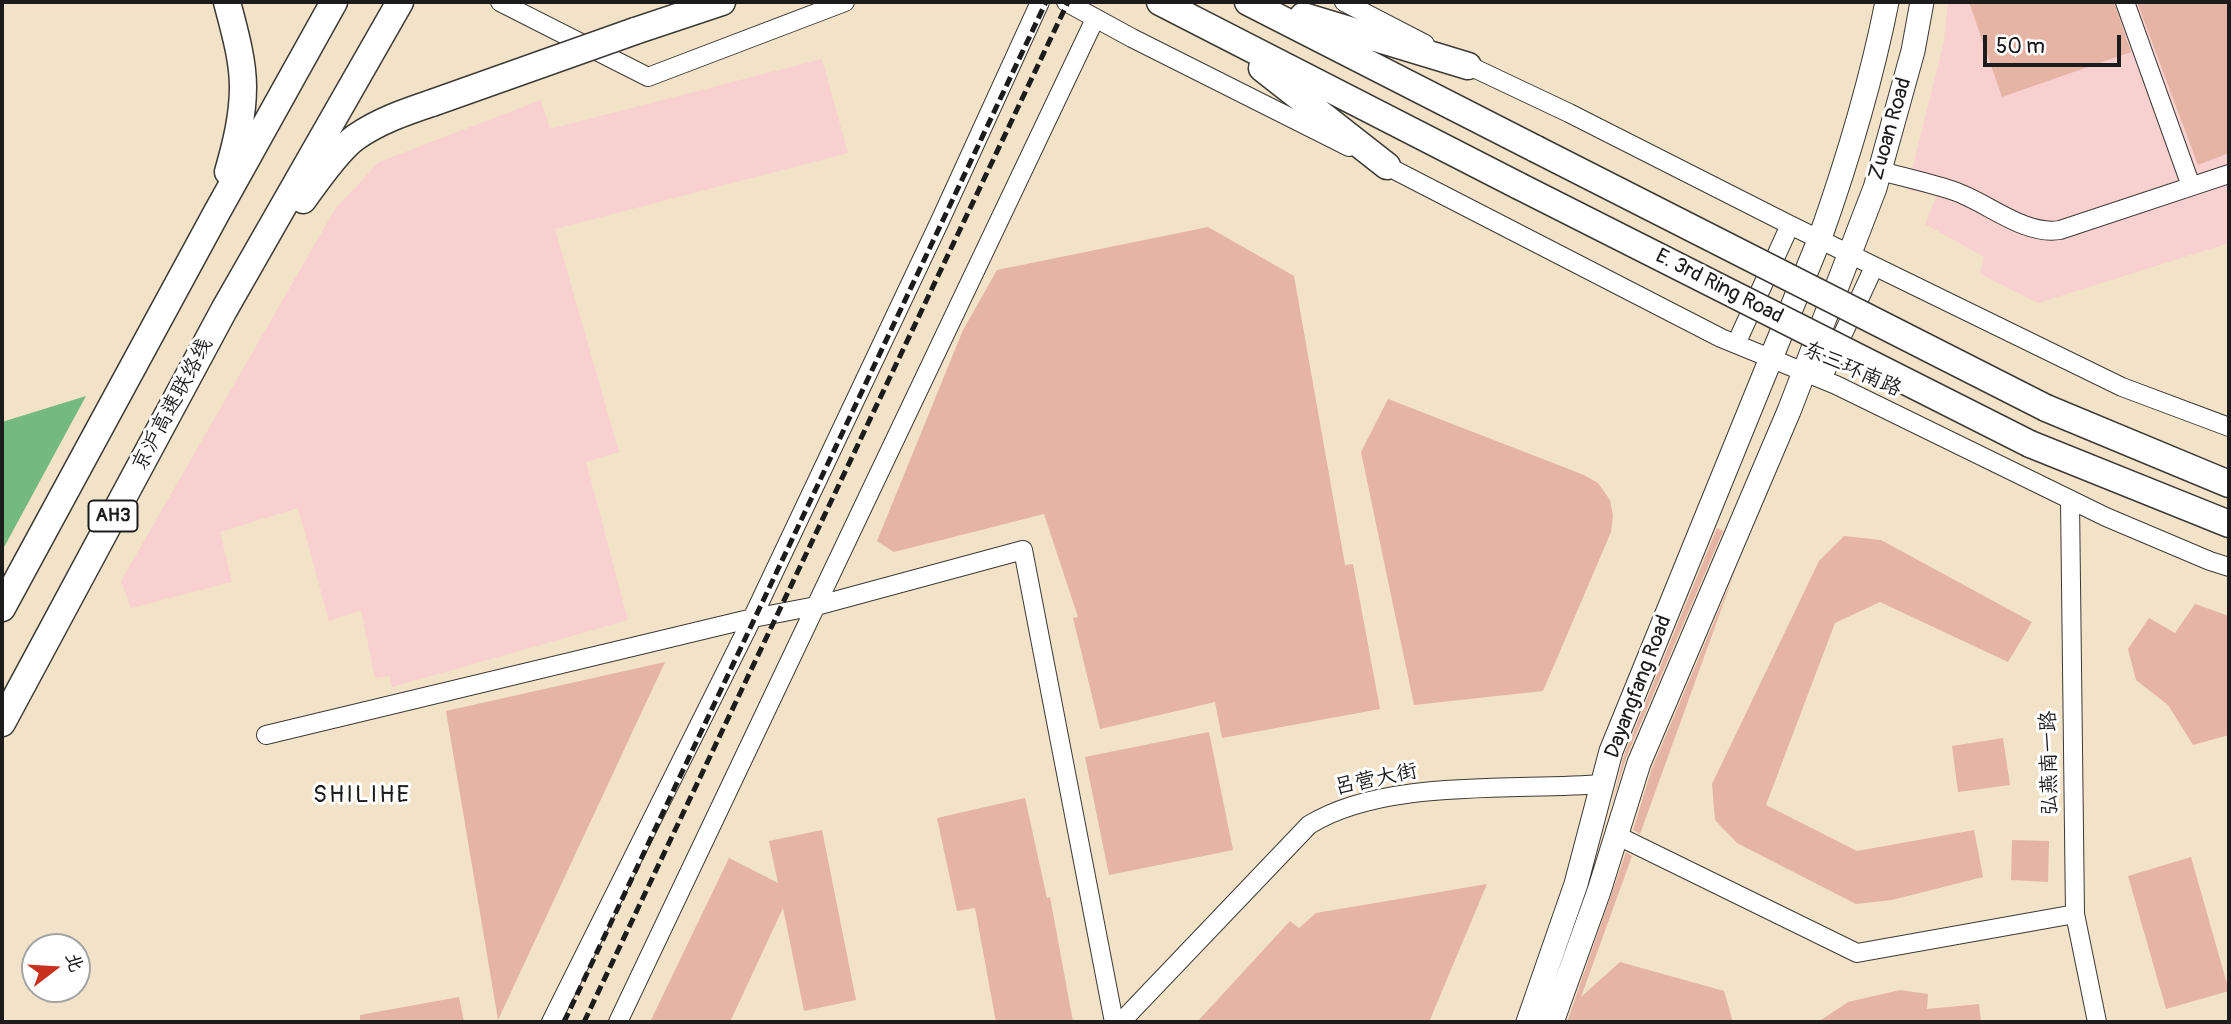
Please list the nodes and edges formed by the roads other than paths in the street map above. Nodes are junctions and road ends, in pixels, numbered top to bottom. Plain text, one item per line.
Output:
1 (227, 2) edge
2 (334, 2) edge
3 (400, 2) edge
4 (500, 2) edge
5 (722, 2) edge
6 (845, 2) edge
7 (1040, 2) edge
8 (1066, 2) edge
9 (1160, 2) edge
10 (1248, 2) edge
11 (1258, 2) edge
12 (1344, 2) edge
13 (1887, 2) edge
14 (1922, 2) edge
15 (2125, 2) edge
16 (1095, 19) junction
17 (1217, 32) junction
18 (1468, 66) junction
19 (1387, 166) junction
20 (1880, 171) junction
21 (2229, 174) edge
22 (2191, 186) junction
23 (217, 212) junction
24 (1790, 225) junction
25 (1819, 239) junction
26 (1850, 254) junction
27 (1874, 267) junction
28 (224, 310) junction
29 (1736, 344) junction
30 (1771, 359) junction
31 (1813, 376) junction
32 (2229, 426) edge
33 (2229, 484) edge
34 (2070, 500) junction
35 (2229, 524) edge
36 (2229, 567) edge
37 (816, 606) junction
38 (2, 608) edge
39 (752, 618) junction
40 (2, 723) edge
41 (266, 735) dead end
42 (1602, 784) junction
43 (1616, 835) junction
44 (2075, 914) junction
45 (551, 1022) edge
46 (618, 1022) edge
47 (1114, 1022) edge
48 (1121, 1022) edge
49 (1528, 1022) edge
50 (1552, 1022) edge
51 (2097, 1022) edge

1 - 23 highway
2 - 23 highway
3 - 28 highway
4 - 6 street
5 - 28 highway, bridge
7 - 39 street
8 - 16 street, 东三环南路
9 - 17 highway
10 - 33 highway, E. 3rd Ring Road, bridge
11 - 18 highway
12 - 18 street
13 - 25 main road, Zuoan Road
14 - 20 main road, Zuoan Road
15 - 22 street
16 - 19 street, 东三环南路
16 - 37 street
17 - 19 highway
17 - 35 highway, E. 3rd Ring Road, bridge
18 - 24 street
19 - 29 street, 东三环南路
20 - 22 street
20 - 26 main road, Zuoan Road
21 - 22 street
23 - 38 highway, AH3
24 - 25 street
24 - 29 street
25 - 26 street
25 - 30 main road, Zuoan Road
26 - 27 street
26 - 31 main road, Zuoan Road
27 - 31 street
27 - 32 street
28 - 40 highway, 京沪高速联络线 / AH3
29 - 30 street, 东三环南路
30 - 31 street, 东三环南路
30 - 42 main road, Dayangfang Road
31 - 34 street, 东三环南路
31 - 43 main road, Dayangfang Road
34 - 36 street, 东三环南路
34 - 44 street, 弘燕南一路
37 - 39 street
37 - 46 street
37 - 47 street
39 - 41 street
39 - 45 street
42 - 48 street, 吕营大街
42 - 49 main road, Dayangfang Road
43 - 44 street
43 - 50 main road, Dayangfang Road
44 - 51 street, 弘燕南一路

